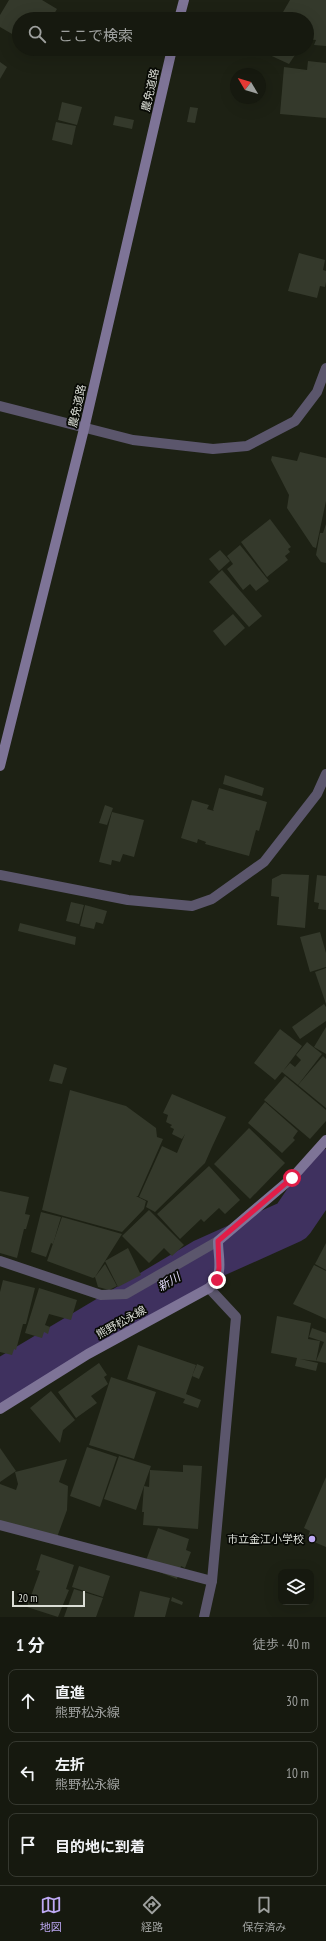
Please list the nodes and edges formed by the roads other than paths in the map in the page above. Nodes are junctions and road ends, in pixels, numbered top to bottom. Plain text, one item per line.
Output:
1 (184, 0) edge
2 (181, 12) edge
3 (170, 56) edge
4 (326, 368) edge
5 (0, 406) edge
6 (84, 429) junction
7 (0, 766) edge
8 (326, 774) edge
9 (0, 875) edge
10 (326, 1140) edge
11 (218, 1244) junction
12 (0, 1261) edge
13 (209, 1288) junction
14 (0, 1409) edge
15 (0, 1525) edge
16 (212, 1581) junction
17 (204, 1617) edge

1 - 2 street
3 - 6 street, 農免道路
4 - 6 street
5 - 6 street
6 - 7 street, 農免道路
8 - 9 street
10 - 11 street
11 - 12 street
11 - 13 street
13 - 14 street, 熊野松永線
13 - 16 street
15 - 16 street
16 - 17 street

